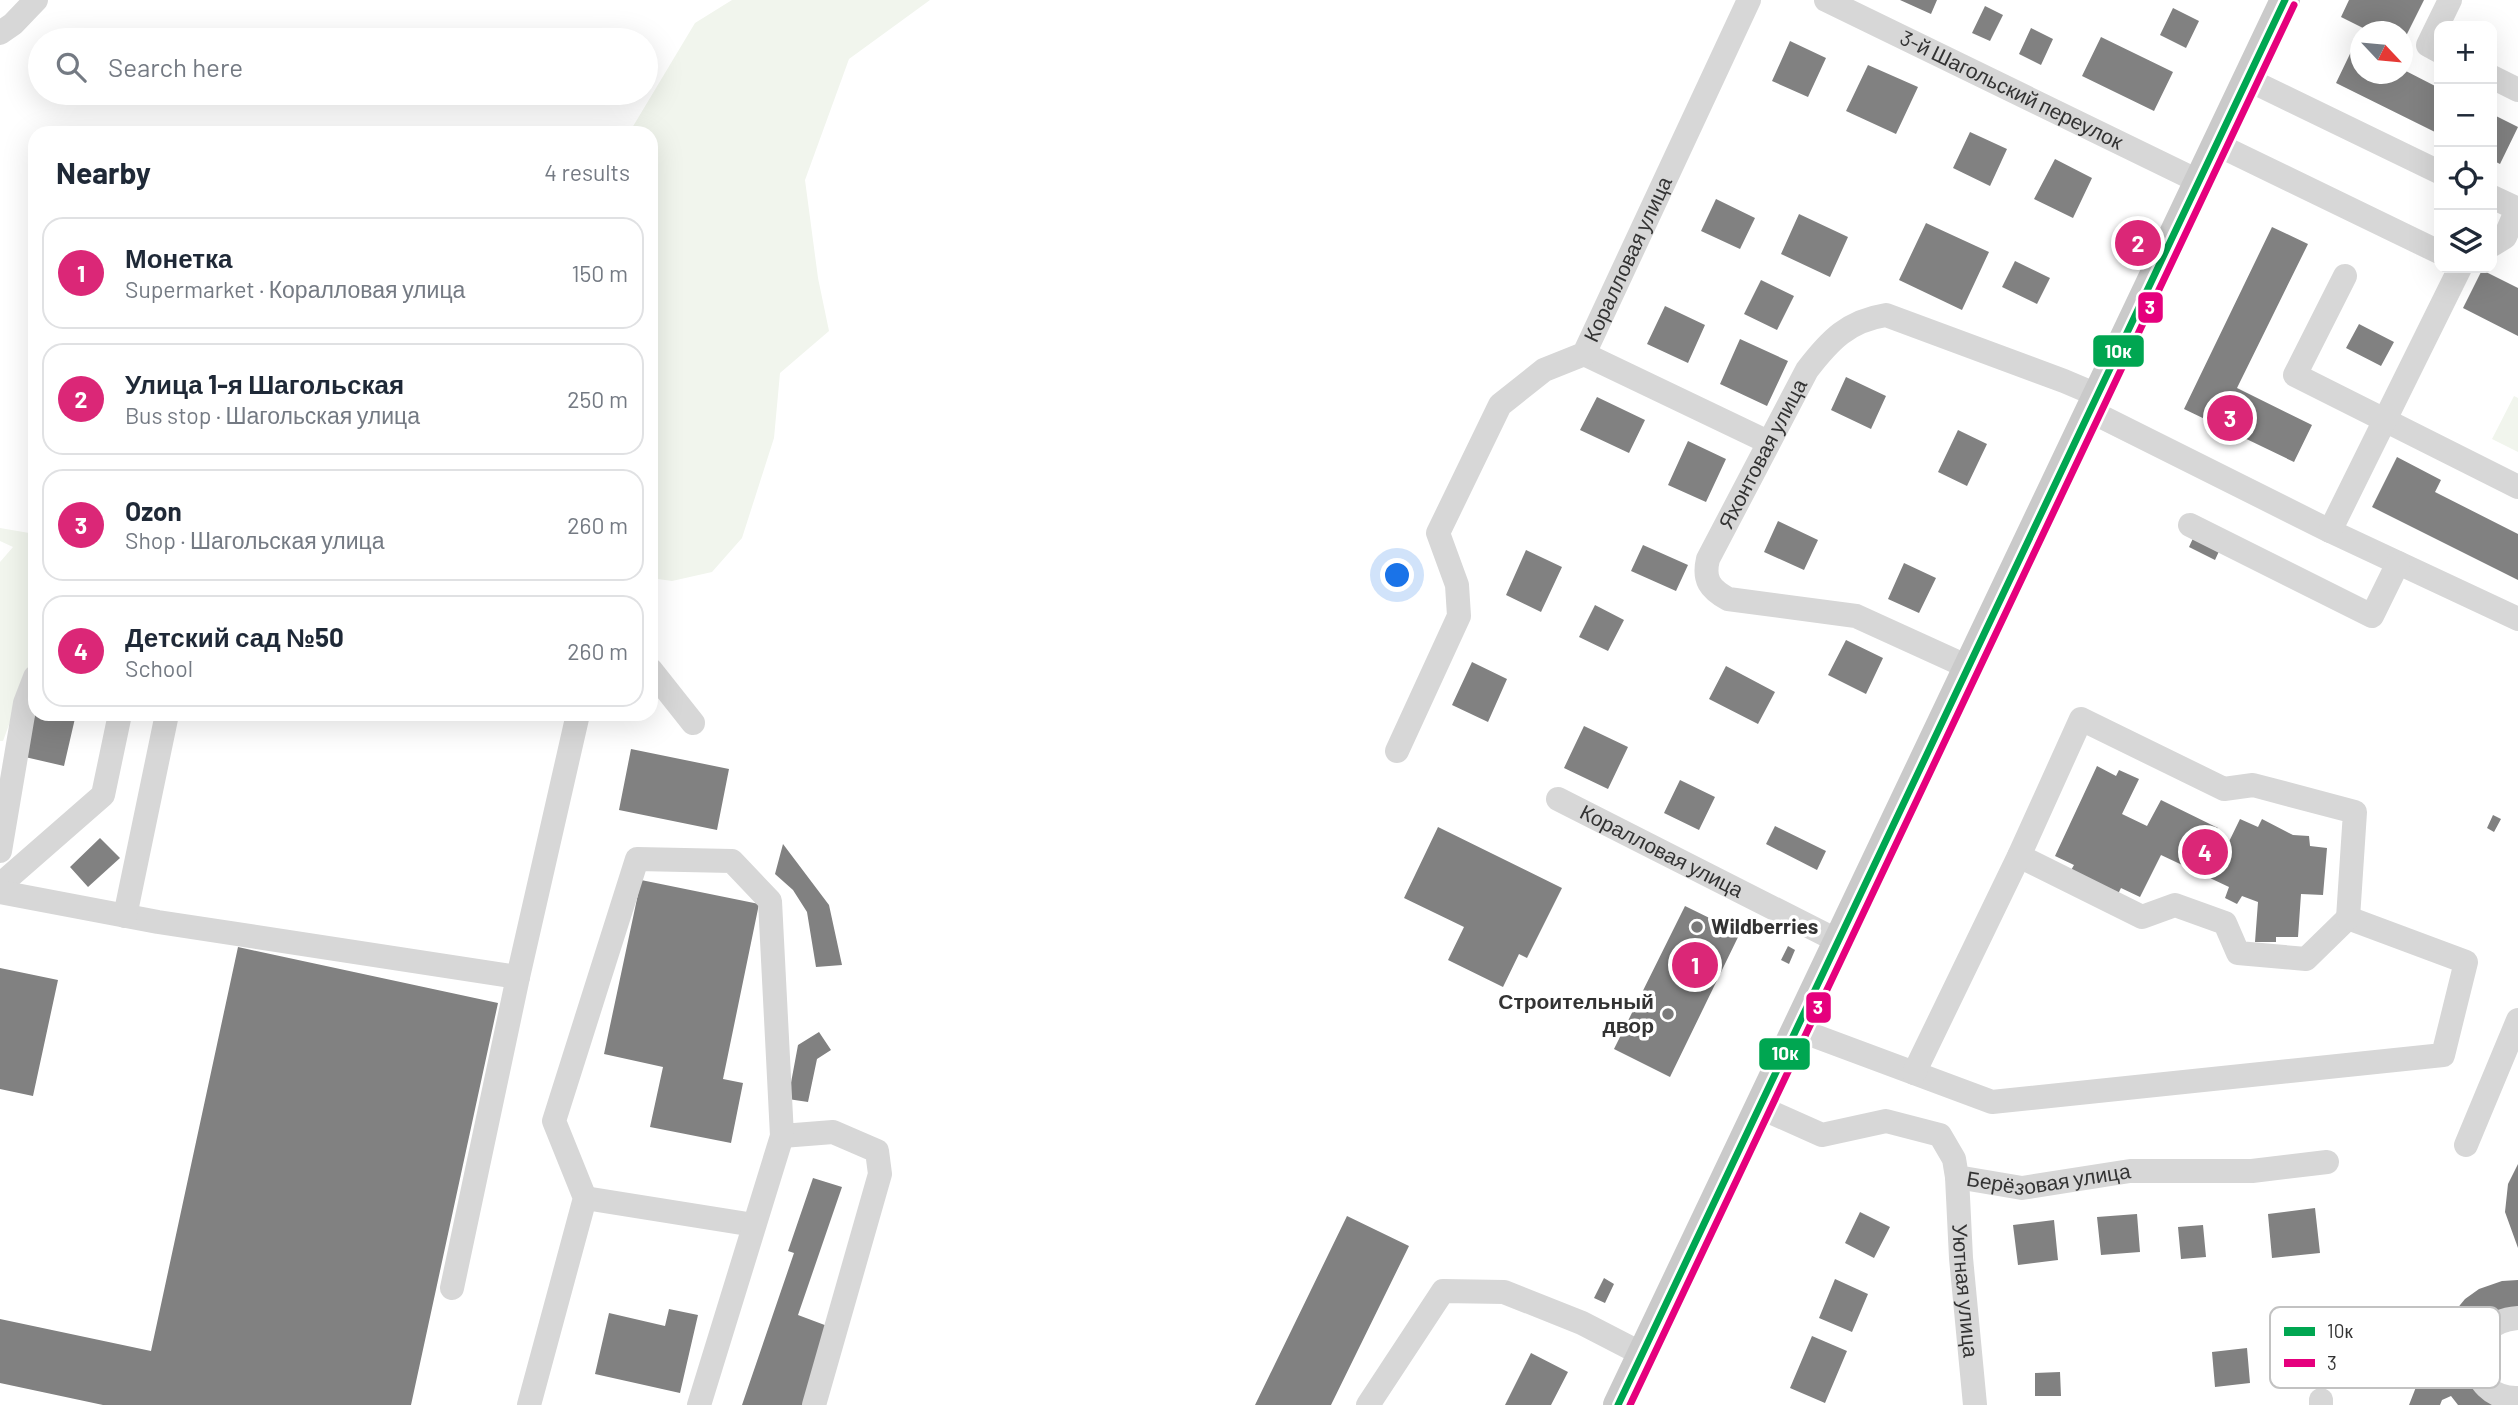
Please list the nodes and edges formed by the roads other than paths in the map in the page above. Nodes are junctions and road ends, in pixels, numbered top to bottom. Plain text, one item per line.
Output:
1 (36, 0) edge
2 (1749, 0) edge
3 (1826, 0) edge
4 (2285, 0) edge
5 (2450, 0) edge
6 (2440, 21) edge
7 (0, 33) edge
8 (2434, 33) edge
9 (2434, 49) edge
10 (2247, 79) junction
11 (2497, 80) edge
12 (2518, 90) edge
13 (2216, 144) junction
14 (2434, 170) edge
15 (2198, 181) junction
16 (2497, 199) edge
17 (2517, 209) edge
18 (2505, 245) edge
19 (2434, 250) edge
20 (2458, 273) edge
21 (2345, 276) dead end
22 (1584, 354) junction
23 (2094, 403) junction
24 (2386, 421) junction
25 (1768, 442) junction
26 (2518, 487) edge
27 (2190, 525) dead end
28 (2330, 530) junction
29 (2398, 563) junction
30 (2518, 620) edge
31 (1968, 667) junction
32 (658, 679) edge
33 (28, 694) edge
34 (119, 721) edge
35 (166, 721) edge
36 (576, 721) edge
37 (693, 723) dead end
38 (1397, 751) dead end
39 (1558, 799) dead end
40 (0, 851) edge
41 (2019, 856) junction
42 (0, 885) edge
43 (0, 892) edge
44 (125, 916) junction
45 (2348, 918) junction
46 (1838, 941) junction
47 (518, 977) junction
48 (2518, 1020) edge
49 (1797, 1029) junction
50 (1914, 1073) junction
51 (1759, 1107) junction
52 (782, 1136) junction
53 (2466, 1145) dead end
54 (2327, 1162) dead end
55 (1957, 1177) junction
56 (585, 1198) junction
57 (754, 1225) junction
58 (452, 1288) dead end
59 (2518, 1318) edge
60 (2500, 1321) edge
61 (1643, 1354) junction
62 (2489, 1388) edge
63 (2518, 1398) edge
64 (529, 1405) edge
65 (699, 1405) edge
66 (814, 1405) edge
67 (1368, 1405) edge
68 (1618, 1405) edge
69 (1975, 1405) edge

1 - 7 street
2 - 22 street, Коралловая улица
3 - 15 street, 3-й Шагольский переулок
4 - 10 main road
5 - 6 street
8 - 9 street
10 - 13 main road
10 - 14 street
11 - 12 street
13 - 15 main road
13 - 19 street
15 - 23 main road
16 - 17 street
17 - 18 street
20 - 24 street
21 - 24 street
22 - 25 street
22 - 38 street, Коралловая улица
23 - 25 street, Яхонтовая улица
23 - 28 street, Яхонтовая улица
23 - 31 main road
24 - 26 street
24 - 28 street
25 - 31 street, Яхонтовая улица
27 - 29 street
28 - 29 street, Яхонтовая улица
29 - 30 street, Яхонтовая улица
31 - 46 main road
32 - 37 street
33 - 40 street
34 - 42 street
35 - 44 street
36 - 47 street
39 - 46 street, Коралловая улица
41 - 45 street
41 - 45 street
41 - 50 street
43 - 44 street
44 - 47 street
45 - 50 street
46 - 49 main road
47 - 58 street
48 - 53 street
49 - 50 street
49 - 51 main road
51 - 55 street, Берёзовая улица
51 - 61 main road
52 - 56 street
52 - 57 street
52 - 66 street
54 - 55 street, Берёзовая улица
55 - 69 street, Уютная улица
56 - 57 street
56 - 64 street
57 - 65 street
59 - 60 street
61 - 67 street
61 - 68 main road
62 - 63 street

